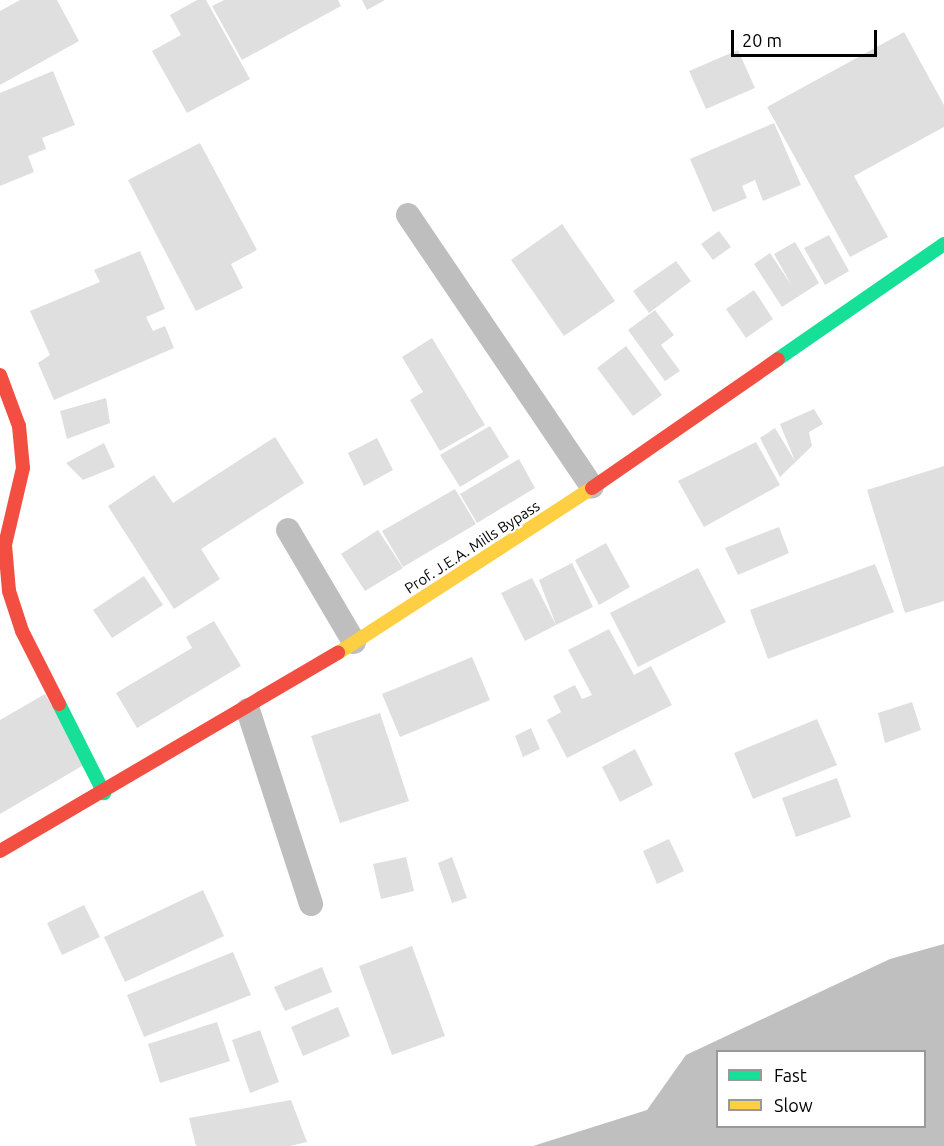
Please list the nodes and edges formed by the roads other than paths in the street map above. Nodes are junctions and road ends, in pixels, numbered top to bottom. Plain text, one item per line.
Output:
1 (408, 215) dead end
2 (944, 244) edge
3 (0, 375) edge
4 (592, 487) junction
5 (288, 530) dead end
6 (354, 642) junction
7 (248, 710) junction
8 (104, 793) junction
9 (0, 851) edge
10 (311, 904) dead end

1 - 4 lane
2 - 4 street, Prof. J.E.A. Mills Bypass
3 - 8 street
4 - 6 street, Prof. J.E.A. Mills Bypass
5 - 6 lane
6 - 7 street, Prof. J.E.A. Mills Bypass
7 - 8 street, Prof. J.E.A. Mills Bypass
7 - 10 lane
8 - 9 street, Prof. J.E.A. Mills Bypass

